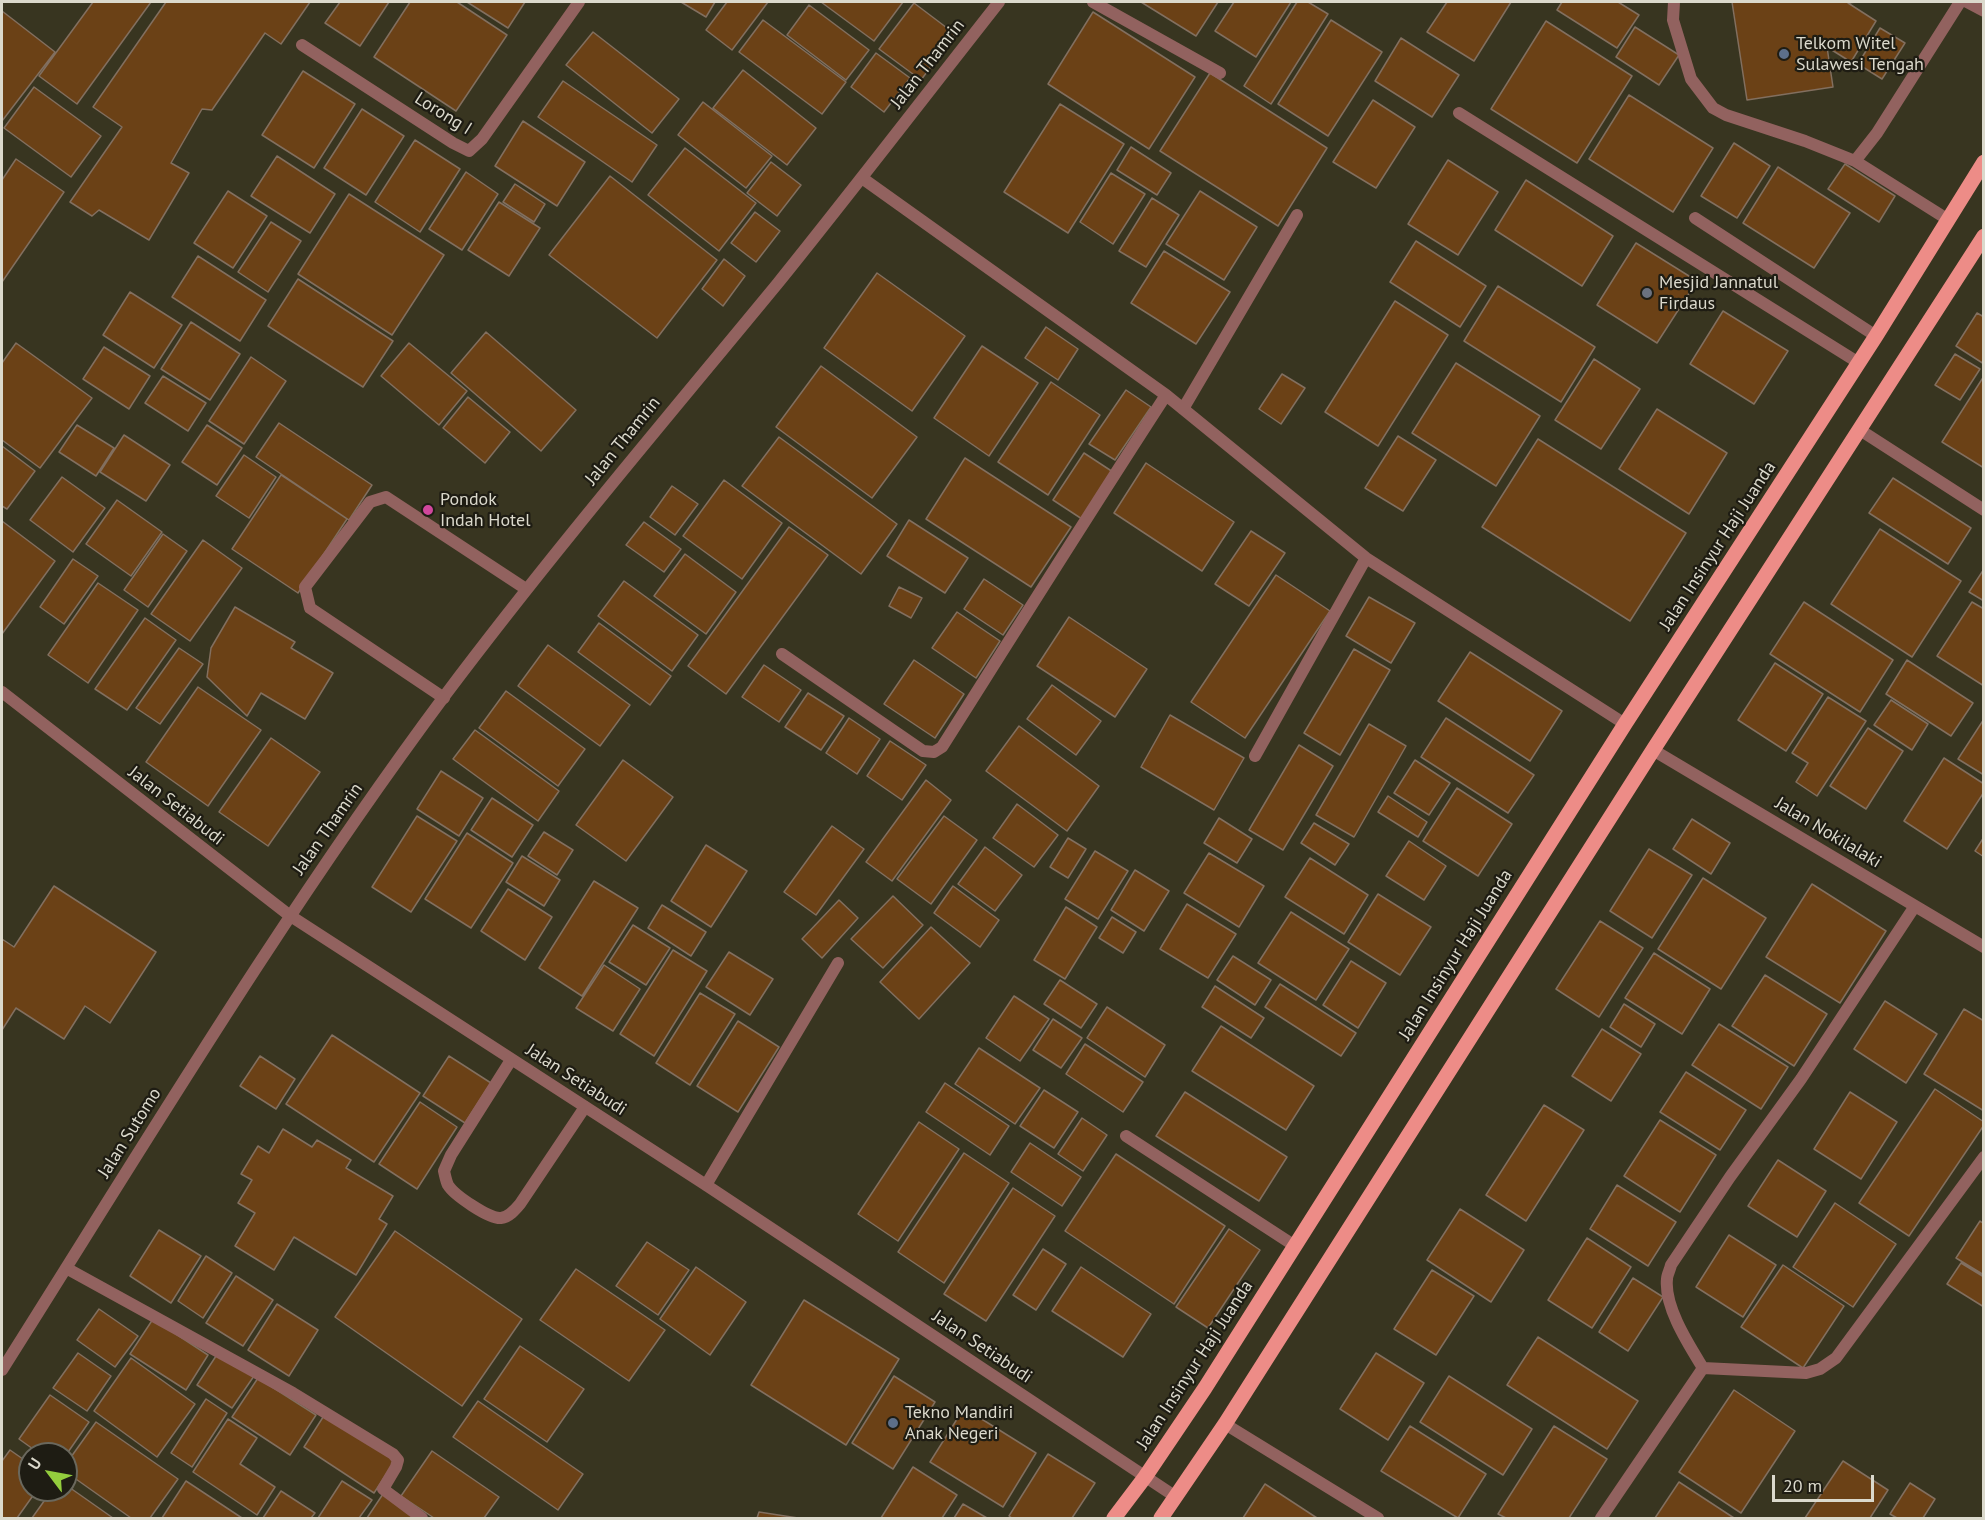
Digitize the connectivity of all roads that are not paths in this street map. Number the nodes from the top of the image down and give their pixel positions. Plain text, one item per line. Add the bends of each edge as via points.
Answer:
1 (579, 2) edge
2 (999, 2) edge
3 (1094, 2) edge
4 (1674, 2) edge
5 (1960, 2) edge
6 (1967, 2) edge
7 (1983, 11) edge
8 (302, 45) dead end
9 (1220, 73) dead end
10 (1459, 112) dead end
11 (1856, 161) junction
12 (1983, 162) edge
13 (862, 178) junction
14 (1297, 216) dead end
15 (1695, 218) dead end
16 (1947, 219) junction
17 (1983, 236) edge
18 (1876, 336) junction
19 (1859, 363) junction
20 (1166, 395) junction
21 (1183, 410) junction
22 (1860, 430) junction
23 (1983, 510) edge
24 (1366, 558) junction
25 (526, 589) junction
26 (782, 654) dead end
27 (2, 692) edge
28 (444, 698) junction
29 (1625, 724) junction
30 (1653, 750) junction
31 (1255, 756) dead end
32 (1915, 906) junction
33 (289, 915) junction
34 (1983, 946) edge
35 (838, 963) dead end
36 (512, 1060) junction
37 (585, 1107) junction
38 (1126, 1136) dead end
39 (1983, 1157) edge
40 (706, 1185) junction
41 (1295, 1246) junction
42 (66, 1268) junction
43 (1703, 1368) junction
44 (2, 1370) edge
45 (1225, 1424) junction
46 (1145, 1477) junction
47 (1176, 1497) junction
48 (422, 1518) edge
49 (1114, 1518) edge
50 (1161, 1518) edge
51 (1378, 1518) edge
52 (1601, 1518) edge

1 - 8 street, Lorong I via 482,139 469,151
2 - 13 street, Jalan Thamrin
3 - 9 street
4 - 11 street via 1673,20 1691,79 1713,108
5 - 11 street
6 - 7 street
10 - 19 street
11 - 16 street
12 - 16 main road, Jalan Insinyur Haji Juanda
13 - 20 street
13 - 25 street, Jalan Thamrin
14 - 21 street
15 - 18 street
16 - 18 main road, Jalan Insinyur Haji Juanda
17 - 22 main road
18 - 19 main road, Jalan Insinyur Haji Juanda
19 - 29 main road, Jalan Insinyur Haji Juanda
20 - 21 street
20 - 26 street via 942,747 934,752 923,751
21 - 24 street
22 - 23 street
22 - 30 main road
24 - 29 street
24 - 31 street
25 - 28 street, Jalan Thamrin
25 - 28 street via 386,497 370,502 305,586 310,608
27 - 33 street, Jalan Setiabudi
28 - 33 street, Jalan Thamrin
29 - 41 main road, Jalan Insinyur Haji Juanda
30 - 32 street, Jalan Nokilalaki
30 - 45 main road
32 - 34 street, Jalan Nokilalaki
32 - 43 street via 1801,1080 1671,1265 1666,1280 1673,1312
33 - 36 street, Jalan Setiabudi
33 - 42 street, Jalan Sutomo
35 - 40 street
36 - 37 street, Jalan Setiabudi
36 - 37 street via 444,1171 455,1194 489,1215 500,1218 511,1214
37 - 40 street, Jalan Setiabudi
38 - 41 street
39 - 43 street via 1836,1358 1806,1373
40 - 46 street, Jalan Setiabudi
41 - 46 main road, Jalan Insinyur Haji Juanda
42 - 44 street, Jalan Sutomo
42 - 48 street via 293,1393 393,1454 398,1460 383,1489
43 - 52 street
45 - 47 main road
45 - 51 street
46 - 47 street, Jalan Insinyur Haji Juanda
46 - 49 main road
47 - 50 main road

